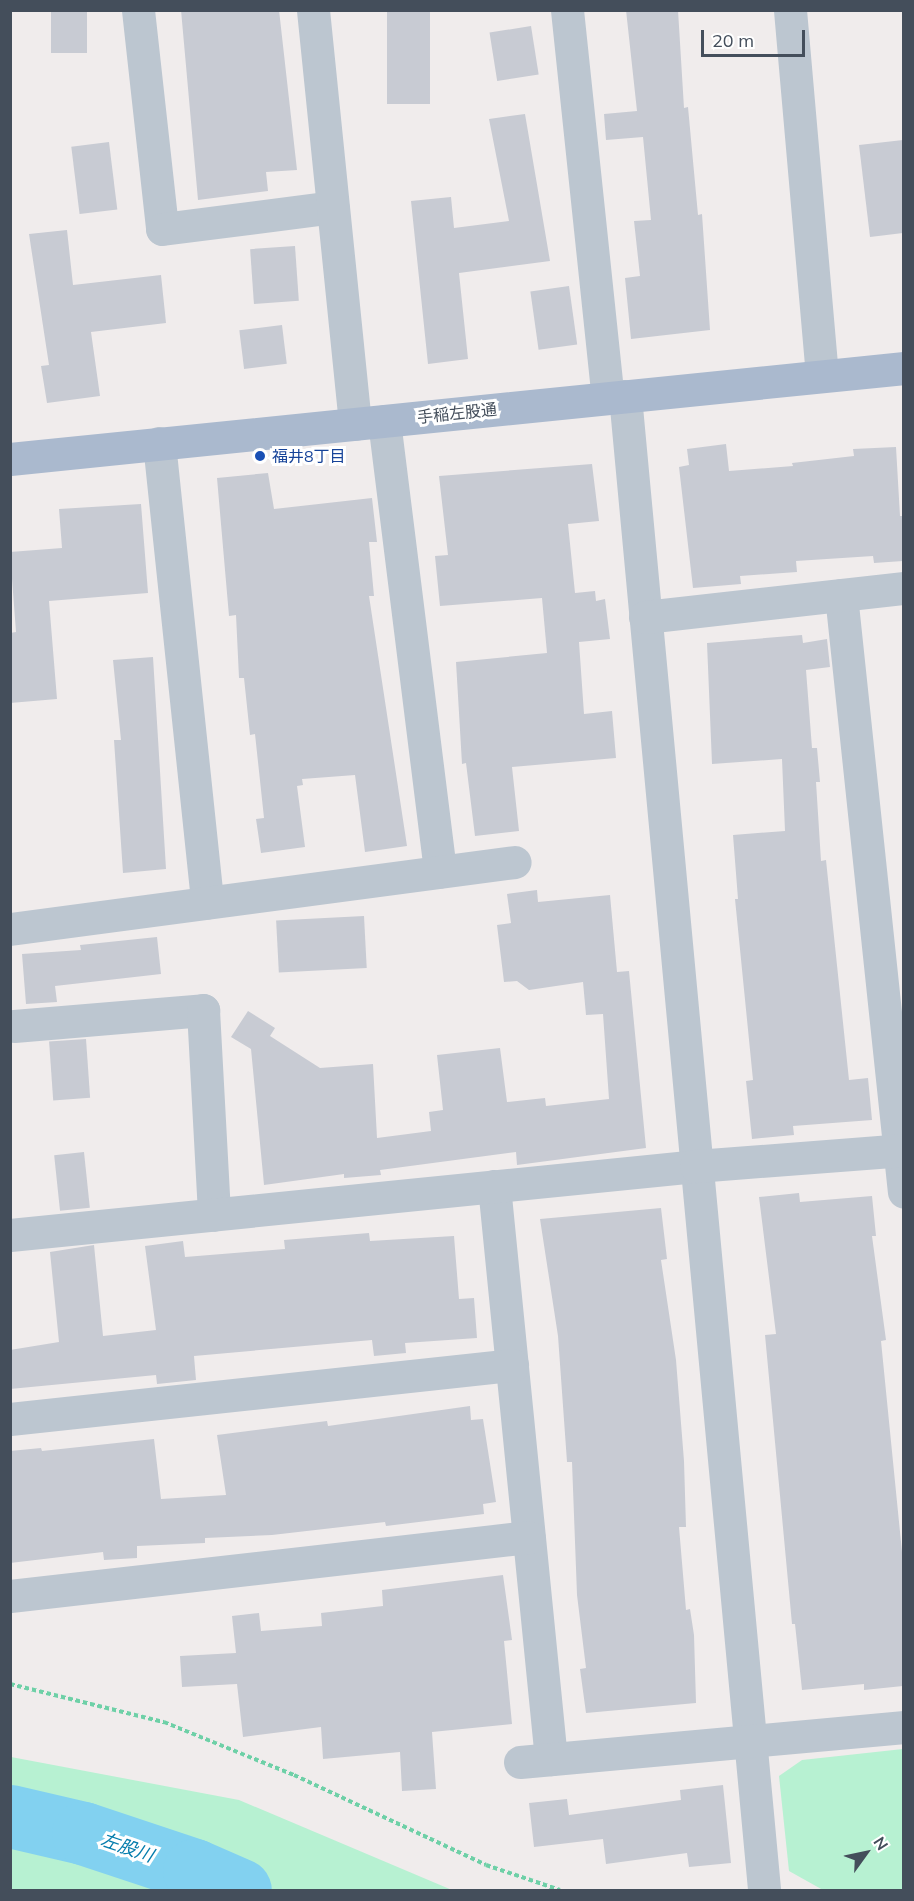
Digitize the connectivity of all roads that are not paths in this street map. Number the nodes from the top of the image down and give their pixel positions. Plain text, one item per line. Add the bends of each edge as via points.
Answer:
1 (138, 10) edge
2 (313, 10) edge
3 (567, 10) edge
4 (790, 10) edge
5 (333, 207) junction
6 (903, 368) edge
7 (822, 376) junction
8 (617, 397) junction
9 (369, 422) junction
10 (159, 443) junction
11 (10, 459) edge
12 (903, 588) edge
13 (841, 595) junction
14 (645, 617) junction
15 (515, 862) dead end
16 (440, 872) junction
17 (207, 903) junction
18 (10, 929) edge
19 (14, 1026) dead end
20 (902, 1151) edge
21 (696, 1166) junction
22 (494, 1186) junction
23 (903, 1192) edge
24 (214, 1215) junction
25 (10, 1235) edge
26 (512, 1365) junction
27 (10, 1419) edge
28 (529, 1537) junction
29 (10, 1596) edge
30 (903, 1727) edge
31 (748, 1741) junction
32 (764, 1890) edge

1 - 5 street via 162,229
2 - 5 street
3 - 8 street
4 - 7 street
5 - 9 street
6 - 7 main road, 手稲左股通
7 - 8 main road, 手稲左股通
8 - 9 main road, 手稲左股通
8 - 14 street
9 - 10 main road, 手稲左股通
9 - 16 street
10 - 11 main road, 手稲左股通
10 - 17 street
12 - 13 street
13 - 14 street
13 - 20 street
14 - 21 street
15 - 16 street
16 - 17 street
17 - 18 street
19 - 24 street via 203,1010
20 - 21 street
20 - 23 street
21 - 22 street
21 - 31 street
22 - 24 street
22 - 26 street
24 - 25 street
26 - 27 street
26 - 28 street
28 - 29 street
28 - 31 street via 536,1761
30 - 31 street
31 - 32 street

